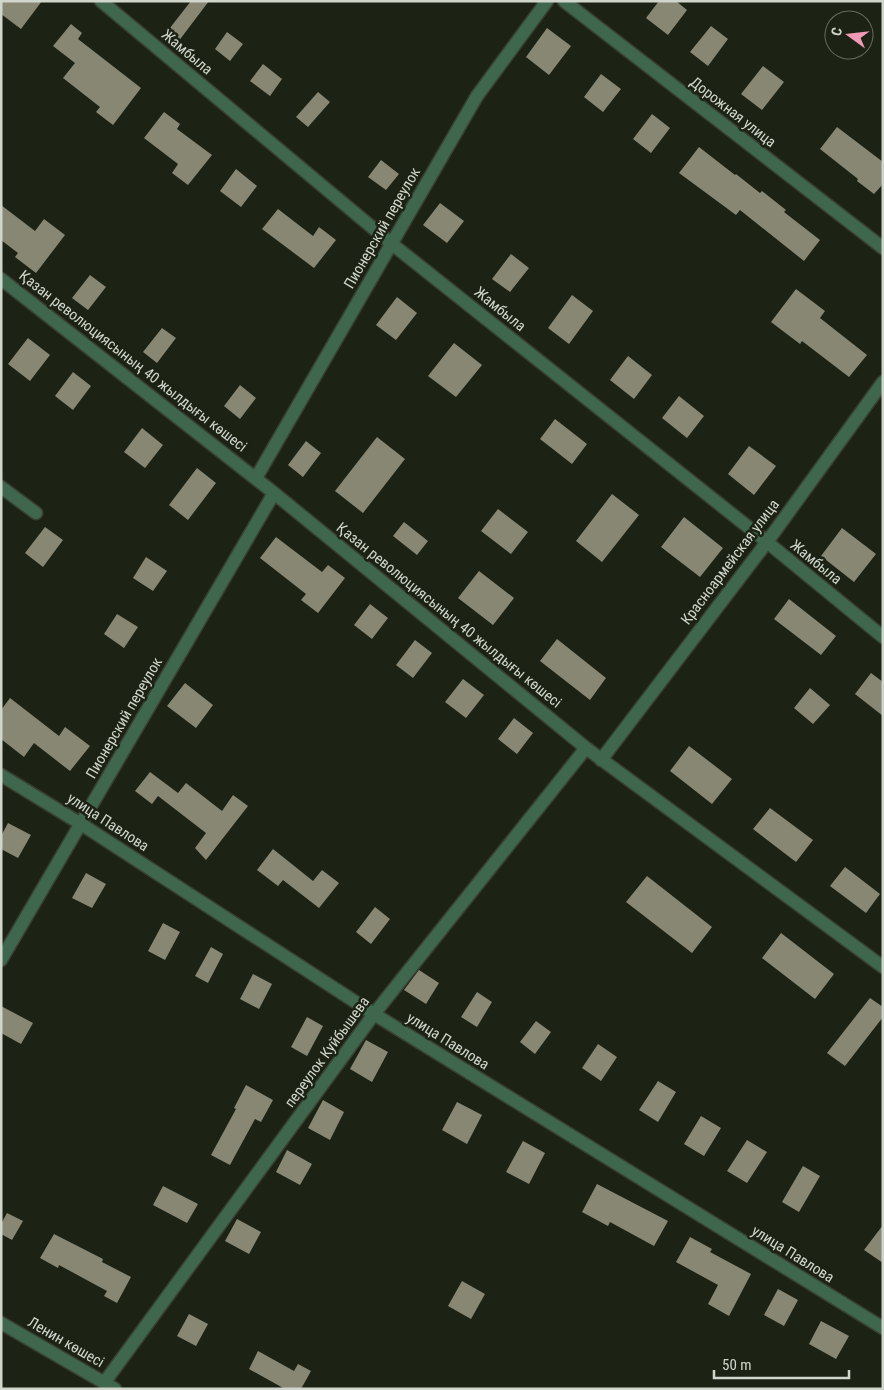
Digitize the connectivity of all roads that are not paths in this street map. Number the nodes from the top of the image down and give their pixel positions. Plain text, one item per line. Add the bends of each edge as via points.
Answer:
1 (101, 1) edge
2 (547, 1) edge
3 (564, 1) edge
4 (392, 244) junction
5 (883, 248) edge
6 (1, 279) edge
7 (883, 382) edge
8 (256, 478) junction
9 (1, 487) edge
10 (274, 492) junction
11 (36, 512) dead end
12 (767, 542) junction
13 (883, 637) edge
14 (586, 748) junction
15 (601, 760) junction
16 (1, 775) edge
17 (81, 824) junction
18 (1, 960) edge
19 (883, 967) edge
20 (374, 1014) junction
21 (1, 1323) edge
22 (883, 1328) edge
23 (110, 1386) edge

1 - 4 street, Жамбыла
2 - 4 street, Пионерский переулок via 477,96
3 - 5 street, Дорожная улица
4 - 8 street, Пионерский переулок
4 - 12 street, Жамбыла
6 - 8 street, Қазан революциясының 40 жылдығы көшесі
7 - 12 street, Красноармейская улица
8 - 10 street, Қазан революциясының 40 жылдығы көшесі
9 - 11 street
10 - 14 street, Қазан революциясының 40 жылдығы көшесі
10 - 17 street, Пионерский переулок
12 - 13 street, Жамбыла
12 - 15 street, Красноармейская улица
14 - 15 street, Қазан революциясының 40 жылдығы көшесі
14 - 20 street, переулок Куйбышева
15 - 19 street, Қазан революциясының 40 жылдығы көшесі
16 - 17 street, улица Павлова
17 - 18 street, Пионерский переулок
17 - 20 street, улица Павлова
20 - 22 street, улица Павлова
20 - 23 street, переулок Куйбышева
21 - 23 street, Ленин көшесі

